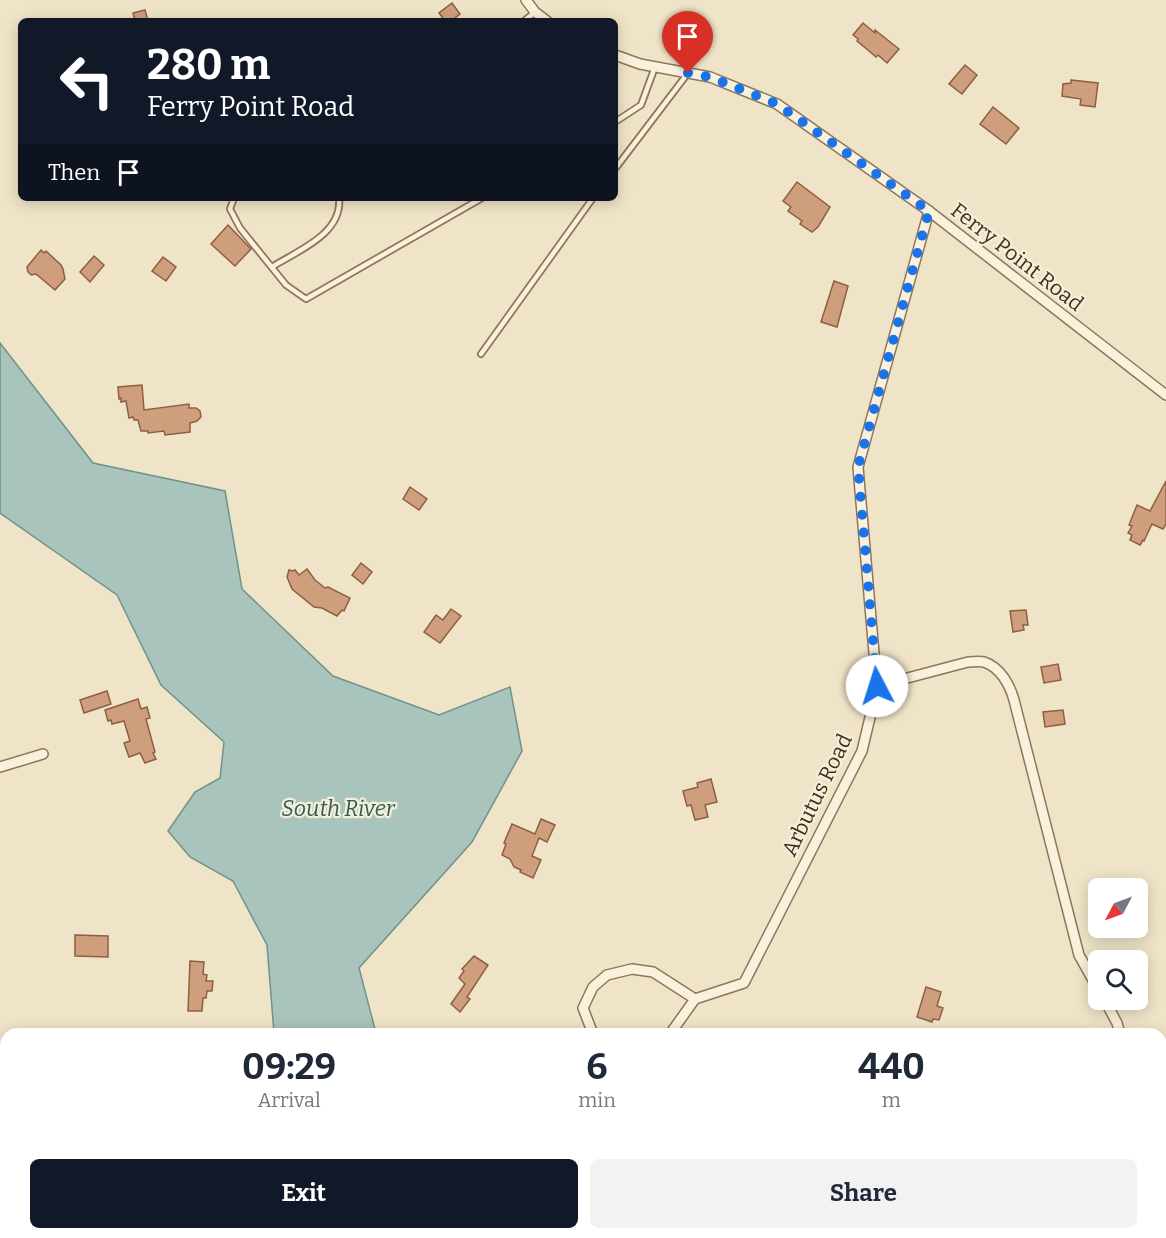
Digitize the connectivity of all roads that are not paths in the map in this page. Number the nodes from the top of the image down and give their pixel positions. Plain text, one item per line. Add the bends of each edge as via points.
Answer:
1 (526, 0) edge
2 (535, 12) junction
3 (528, 18) edge
4 (543, 18) edge
5 (618, 55) edge
6 (655, 67) junction
7 (688, 73) junction
8 (618, 120) edge
9 (618, 165) edge
10 (233, 201) edge
11 (339, 201) edge
12 (477, 201) edge
13 (591, 201) edge
14 (929, 211) junction
15 (272, 267) junction
16 (481, 354) dead end
17 (1166, 395) edge
18 (877, 686) junction
19 (43, 754) dead end
20 (0, 767) edge
21 (1088, 971) edge
22 (695, 999) junction
23 (1110, 1010) edge
24 (591, 1028) edge
25 (674, 1028) edge
26 (1118, 1028) edge

1 - 2 street
2 - 3 lane
2 - 4 street
5 - 6 street, Ferry Point Road
6 - 7 street, Ferry Point Road
6 - 8 lane via 641,105
7 - 9 lane
7 - 14 street, Ferry Point Road via 710,77 777,104
10 - 15 lane via 230,209 240,228
11 - 15 lane via 337,219 327,231
12 - 15 lane via 306,299 286,285
13 - 16 lane
14 - 17 street, Ferry Point Road
14 - 18 street, Arbutus Road via 858,467
18 - 21 street via 968,662 984,662 1006,681 1079,955
18 - 22 street, Arbutus Road via 862,751 744,983
19 - 20 street
22 - 24 street via 653,972 632,969 607,975 593,987 584,1008
22 - 25 street
23 - 26 street

